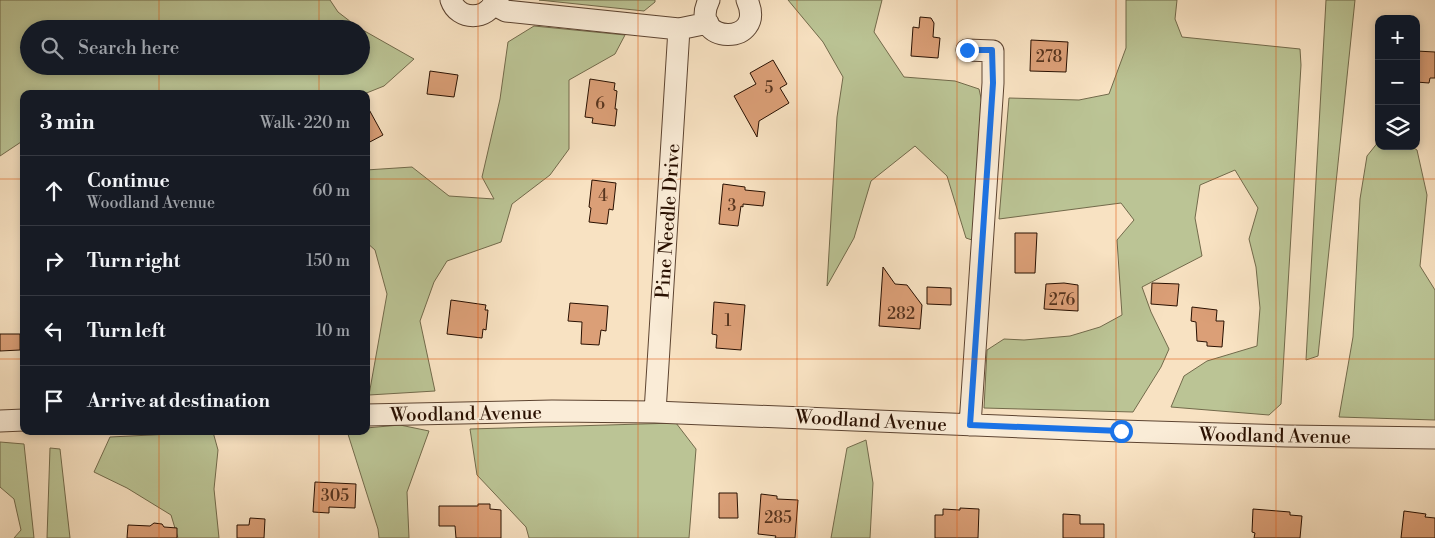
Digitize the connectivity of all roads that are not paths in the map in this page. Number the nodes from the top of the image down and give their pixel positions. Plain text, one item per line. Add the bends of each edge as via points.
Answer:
1 (451, 0) edge
2 (709, 0) edge
3 (747, 0) edge
4 (494, 2) edge
5 (708, 23) junction
6 (679, 29) junction
7 (967, 50) dead end
8 (655, 412) junction
9 (370, 415) edge
10 (0, 420) edge
11 (20, 420) edge
12 (970, 425) junction
13 (1435, 438) edge

1 - 4 street via 457,10 469,16 483,14
2 - 5 street via 705,16
3 - 5 street via 749,22 740,33 718,33
4 - 6 street via 506,11
5 - 6 street
6 - 8 street, Pine Needle Drive
7 - 12 street via 992,50 993,59
8 - 9 street, Woodland Avenue
8 - 12 street, Woodland Avenue
10 - 11 street
12 - 13 street, Woodland Avenue

